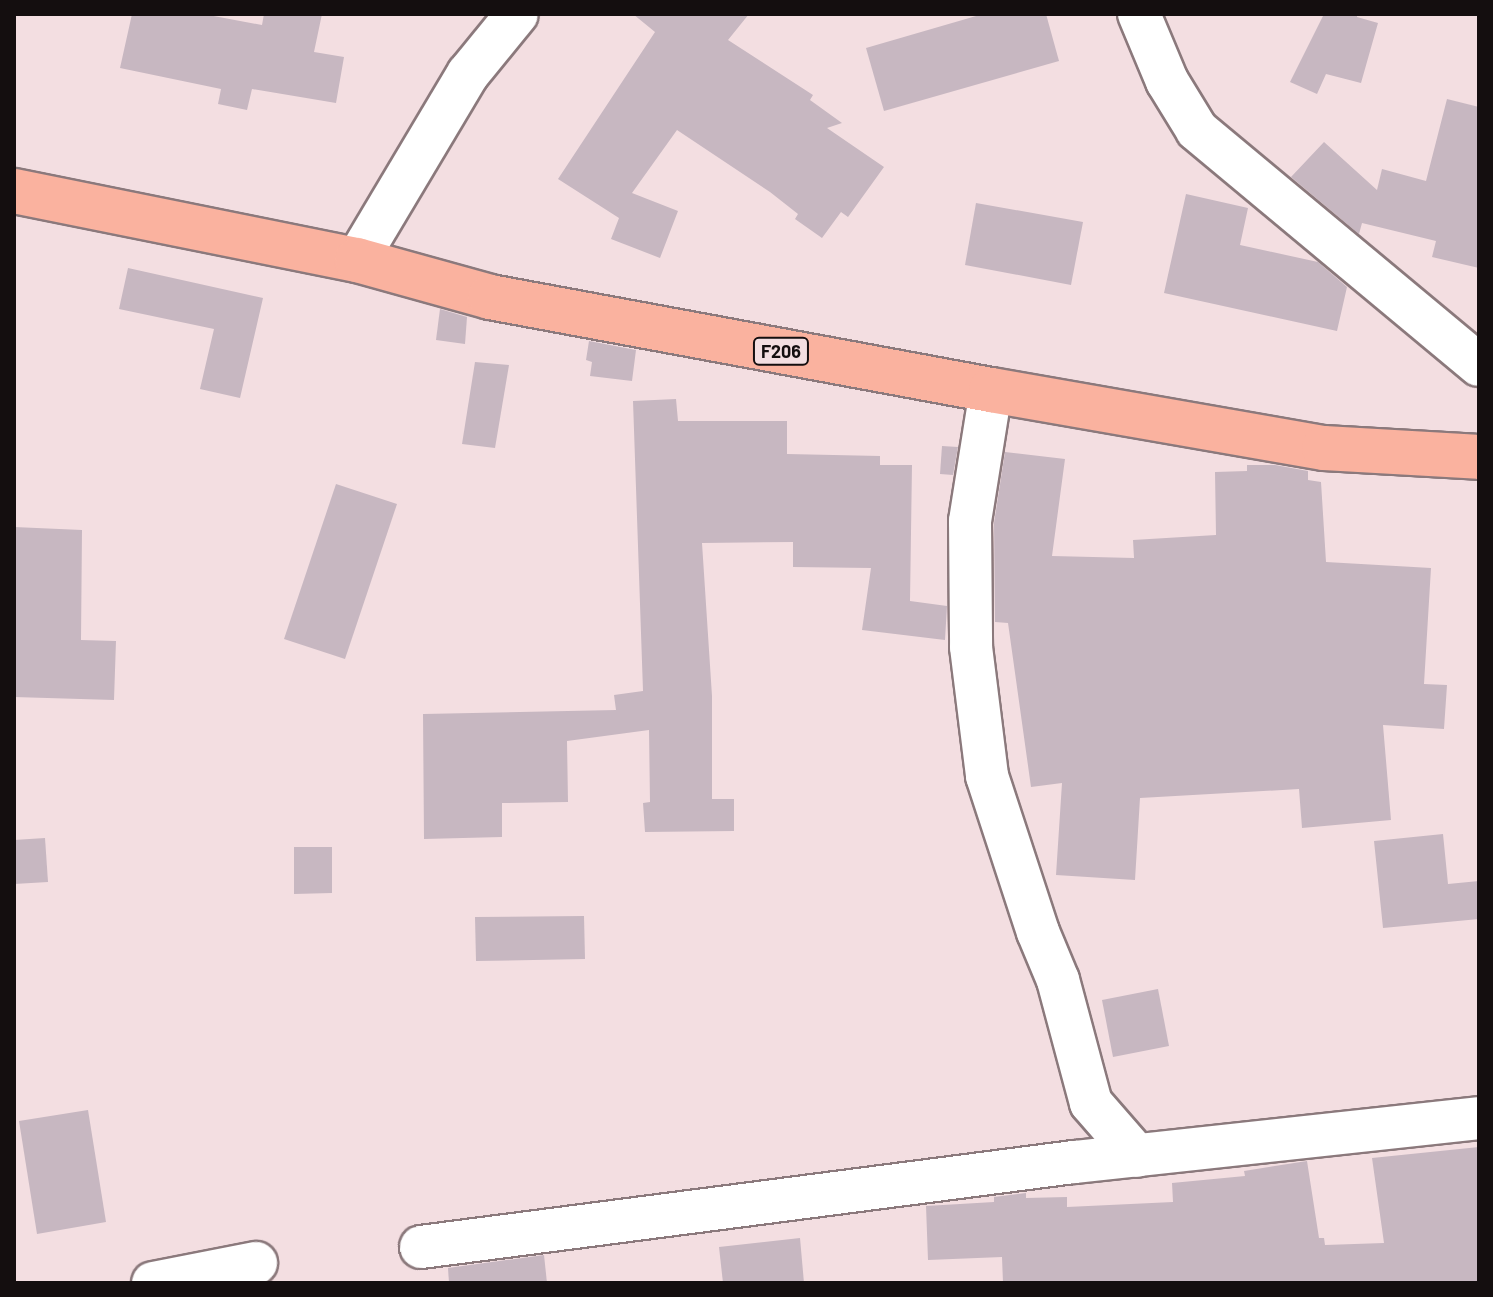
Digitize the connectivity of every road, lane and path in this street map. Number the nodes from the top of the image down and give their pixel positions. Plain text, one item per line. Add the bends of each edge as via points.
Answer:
1 (517, 14) edge
2 (1142, 16) edge
3 (26, 194) edge
4 (357, 260) junction
5 (1479, 365) edge
6 (991, 390) junction
7 (1479, 457) edge
8 (1091, 1103) junction
9 (1479, 1118) edge
10 (1137, 1156) junction
11 (1074, 1162) junction
12 (421, 1247) dead end
13 (256, 1263) dead end
14 (153, 1283) edge

1 - 4 street via 468,74
2 - 5 street via 1167,81 1197,130
3 - 4 main road, F206
4 - 6 main road, F206 via 490,297
6 - 7 main road, F206 via 1324,448
6 - 8 street via 970,521 971,647 987,776 1058,980
8 - 10 street
8 - 11 street
9 - 10 street
10 - 11 street
11 - 12 street
13 - 14 street

